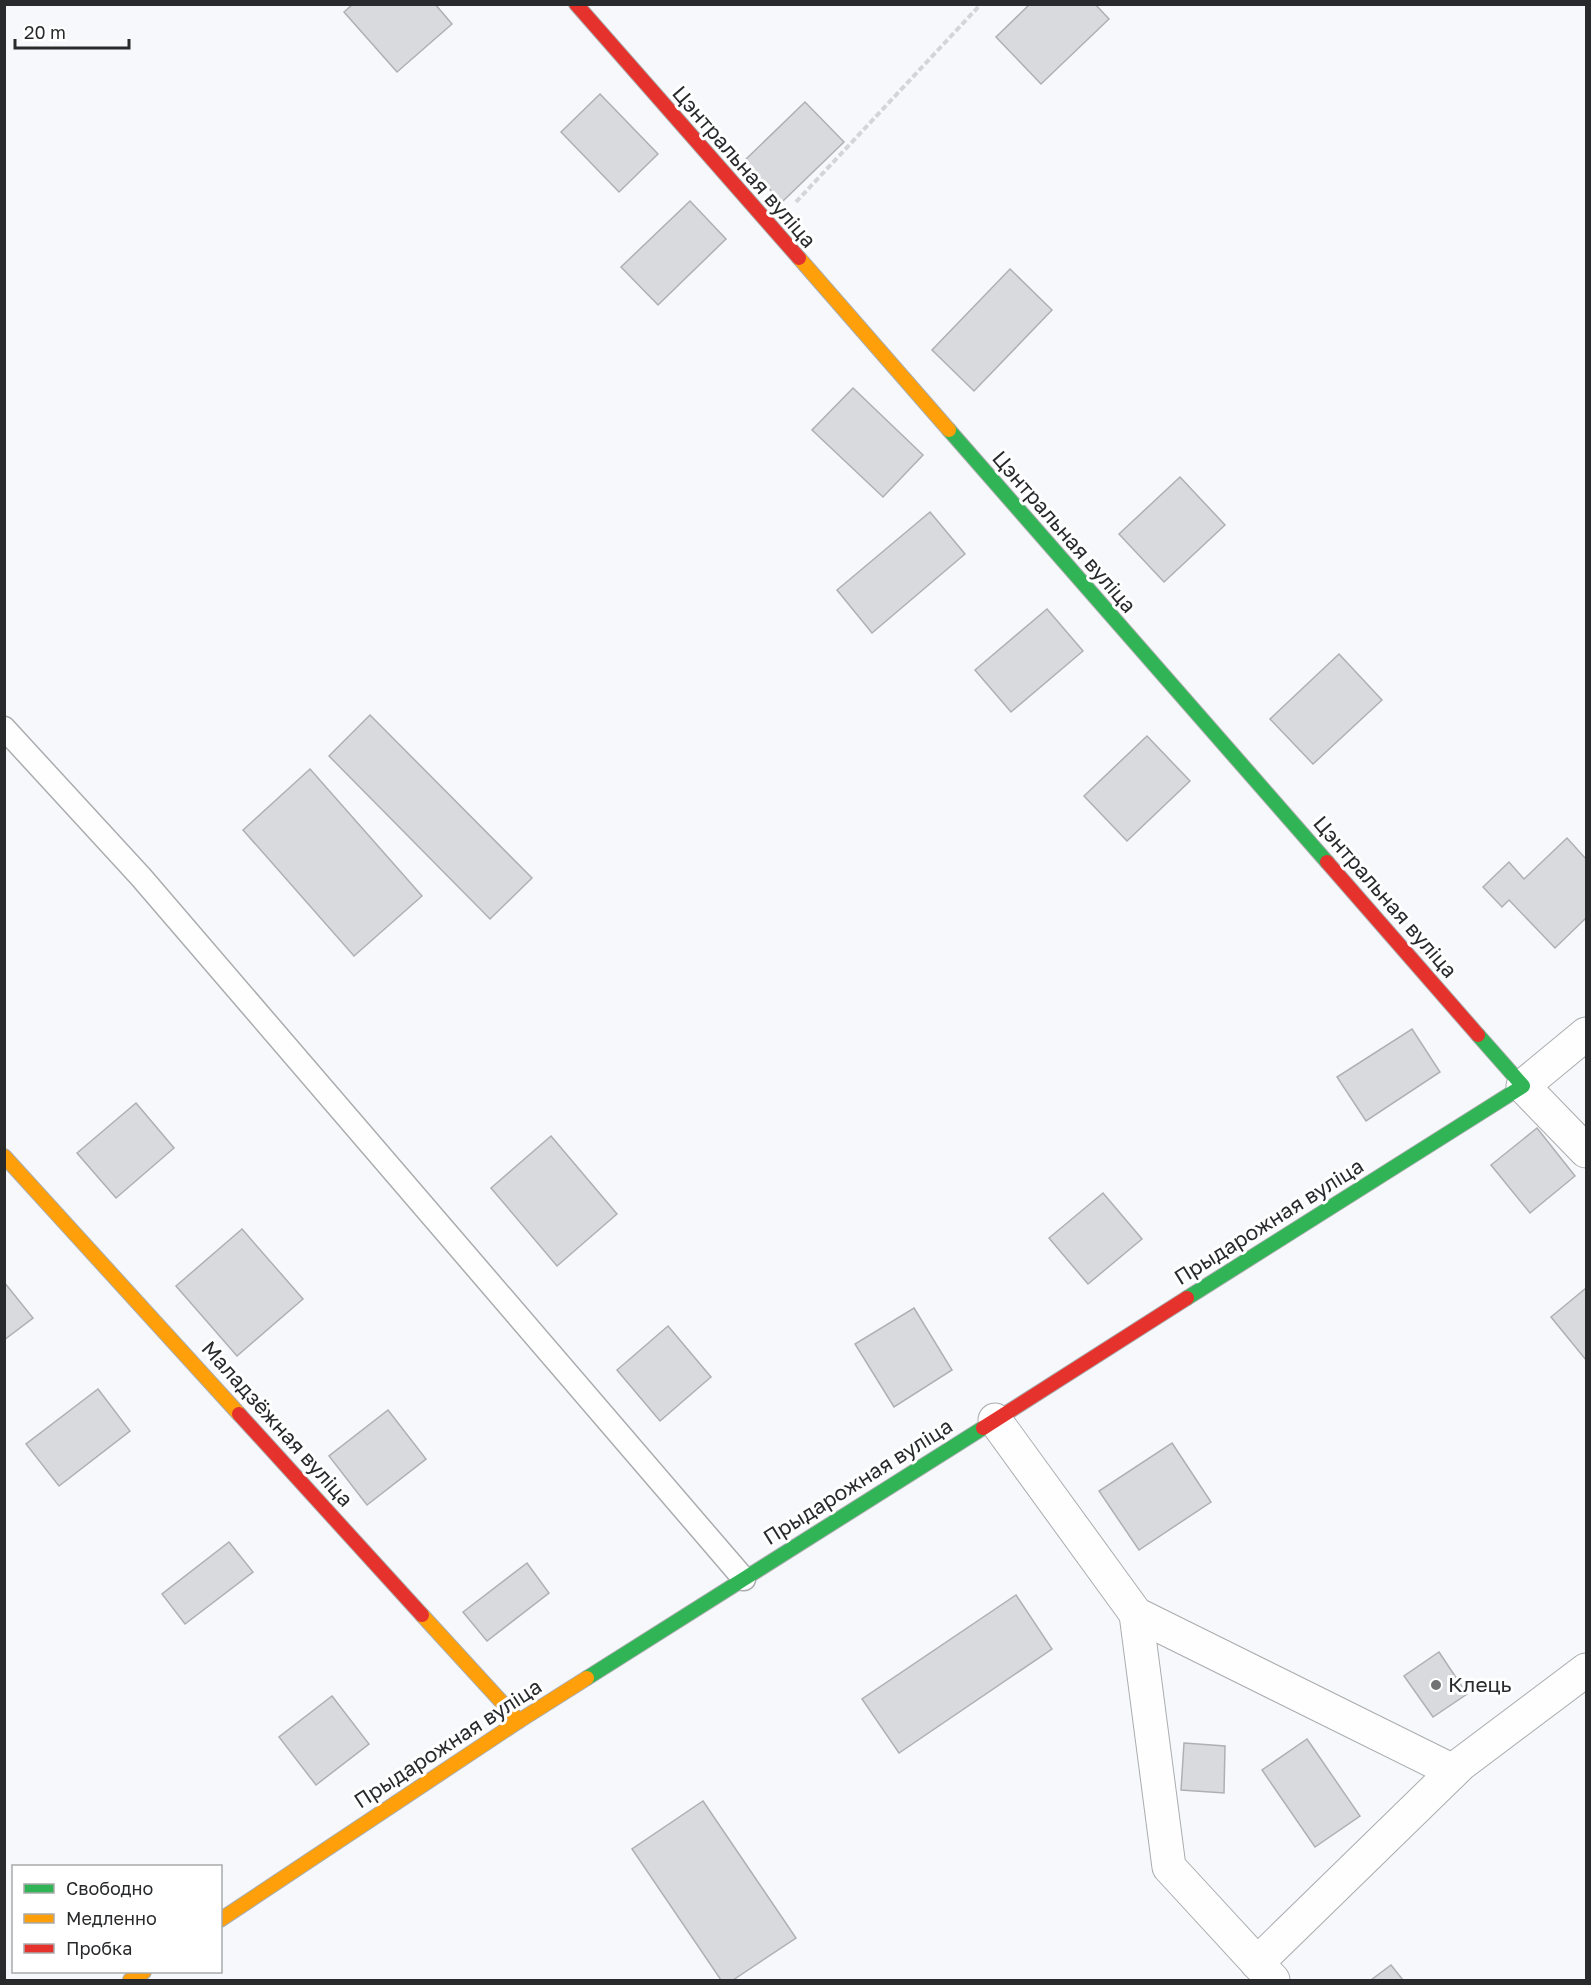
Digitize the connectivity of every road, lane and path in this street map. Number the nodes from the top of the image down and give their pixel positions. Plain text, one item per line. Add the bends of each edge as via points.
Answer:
1 (576, 4) edge
2 (981, 4) edge
3 (771, 229) junction
4 (4, 728) edge
5 (1587, 1034) edge
6 (1523, 1086) junction
7 (1587, 1151) edge
8 (4, 1156) edge
9 (995, 1420) junction
10 (744, 1579) junction
11 (1136, 1614) junction
12 (1587, 1670) edge
13 (519, 1721) junction
14 (1454, 1771) junction
15 (222, 1919) edge
16 (1265, 1972) edge

1 - 3 street, Цэнтральная вуліца
2 - 3 path
3 - 6 street, Цэнтральная вуліца
4 - 10 lane via 141,877
5 - 6 street
6 - 7 street
6 - 9 street, Прыдарожная вуліца
8 - 13 street, Маладзёжная вуліца
9 - 10 street, Прыдарожная вуліца
9 - 11 street
10 - 13 street, Прыдарожная вуліца
11 - 14 street
11 - 16 street via 1169,1867
12 - 14 street
13 - 15 street, Прыдарожная вуліца
14 - 16 street

